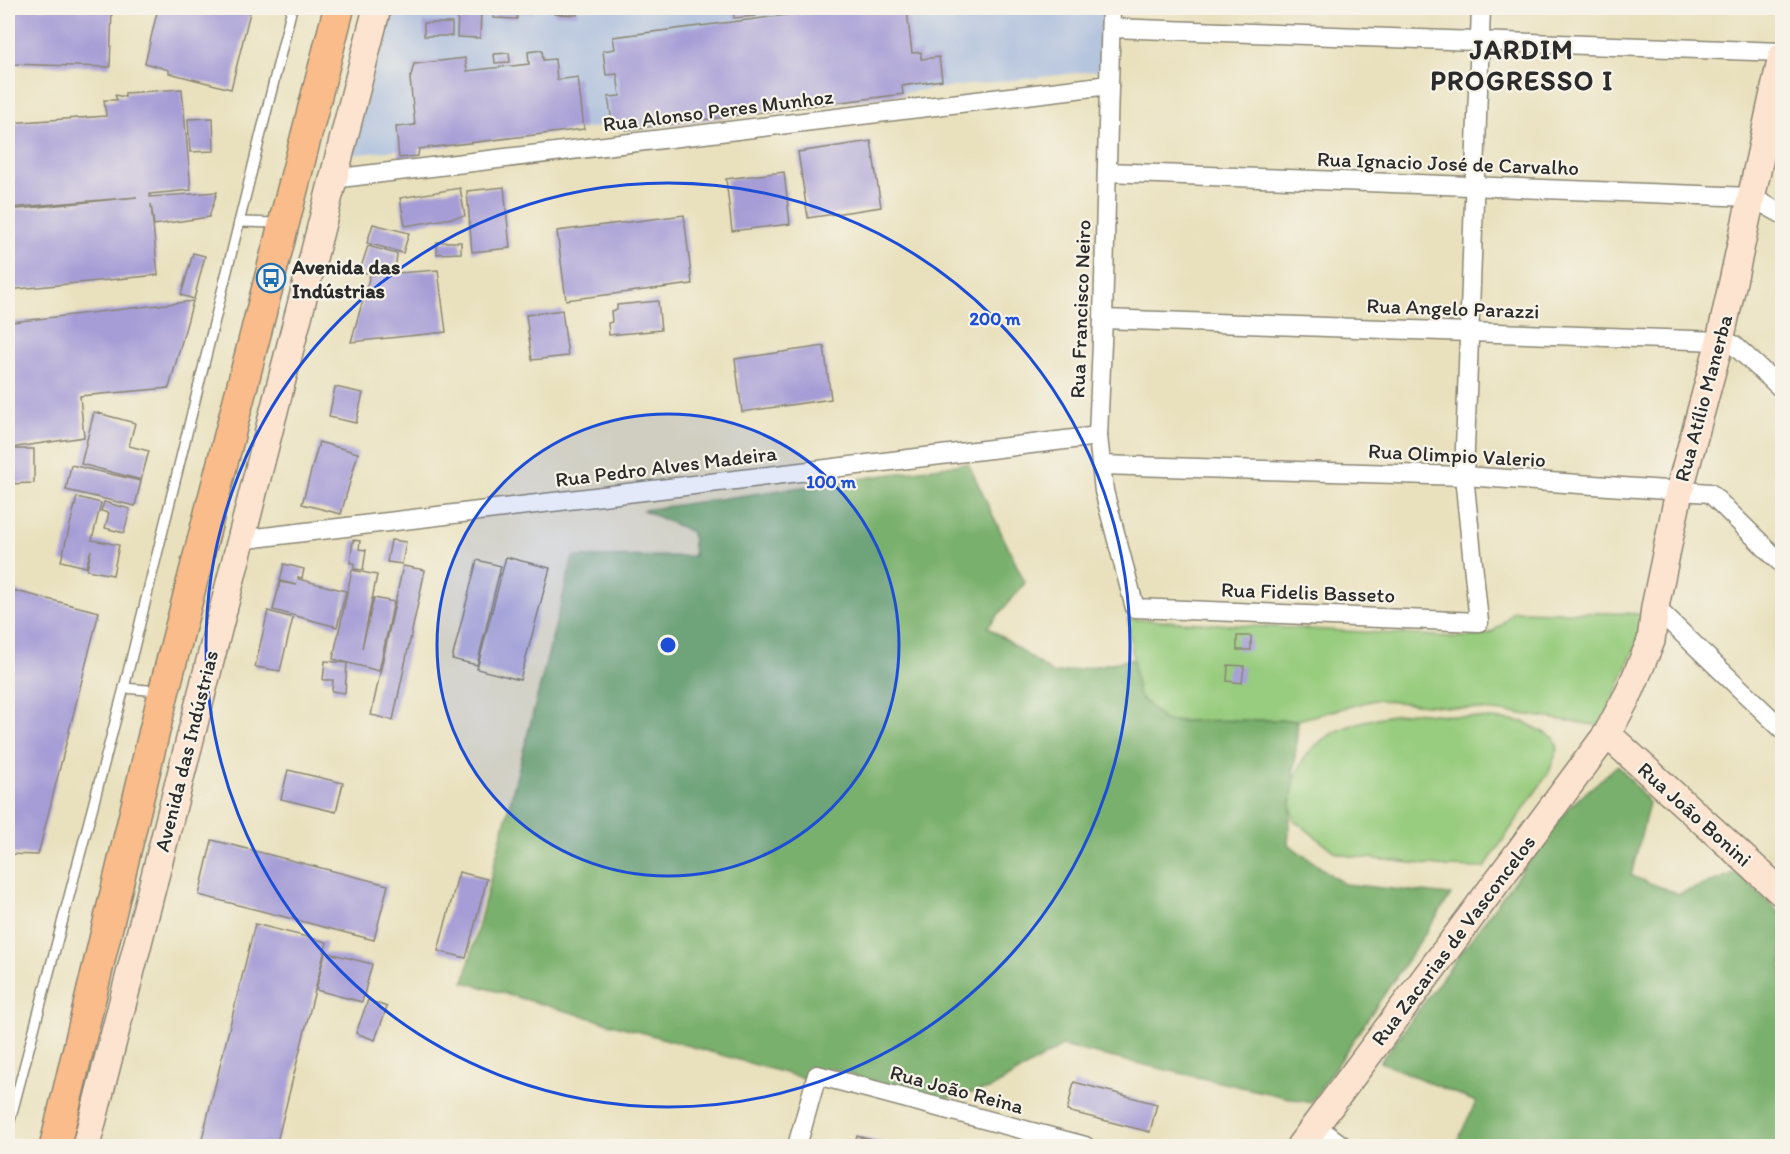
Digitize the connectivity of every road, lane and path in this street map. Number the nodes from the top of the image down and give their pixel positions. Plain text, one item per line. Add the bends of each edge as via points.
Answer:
1 (292, 8) edge
2 (339, 8) edge
3 (376, 8) edge
4 (1111, 8) edge
5 (1481, 8) edge
6 (1111, 28) junction
7 (1480, 42) junction
8 (1782, 54) edge
9 (1109, 84) junction
10 (1107, 172) junction
11 (332, 179) junction
12 (1475, 187) junction
13 (1751, 197) junction
14 (1782, 214) edge
15 (238, 222) junction
16 (285, 223) junction
17 (1103, 320) junction
18 (1469, 331) junction
19 (1720, 341) junction
20 (1782, 389) edge
21 (1098, 436) junction
22 (1101, 465) junction
23 (1464, 476) junction
24 (1679, 492) junction
25 (239, 540) junction
26 (1782, 564) edge
27 (1655, 607) junction
28 (1135, 608) joint
29 (124, 688) junction
30 (164, 691) junction
31 (1782, 729) edge
32 (1607, 734) junction
33 (1782, 893) edge
34 (8, 1128) edge
35 (1308, 1136) edge
36 (55, 1146) edge
37 (86, 1146) edge
38 (797, 1146) edge
39 (1085, 1146) edge
40 (1343, 1146) edge

1 - 15 lane
2 - 16 main road, Avenida das Indústrias
3 - 11 street, Avenida das Indústrias
4 - 6 street, Rua Francisco Neiro
5 - 7 street
6 - 7 street
6 - 9 street, Rua Francisco Neiro
7 - 8 street
7 - 12 street
8 - 13 street, Rua Atílio Manerba
9 - 10 street, Rua Francisco Neiro
9 - 11 street, Rua Alonso Peres Munhoz
10 - 12 street, Rua Ignacio José de Carvalho
10 - 17 street, Rua Francisco Neiro
11 - 25 street, Avenida das Indústrias
12 - 13 street, Rua Ignacio José de Carvalho
12 - 18 street
13 - 14 street, Rua Ignacio José de Carvalho
13 - 19 street, Rua Atílio Manerba
15 - 16 lane
15 - 29 lane
16 - 30 main road, Avenida das Indústrias
17 - 18 street, Rua Angelo Parazzi
17 - 21 street, Rua Francisco Neiro
18 - 19 street, Rua Angelo Parazzi
18 - 23 street
19 - 20 street, Rua Angelo Parazzi via 1734,345
19 - 24 street, Rua Atílio Manerba
21 - 22 street, Rua Francisco Neiro
21 - 25 street, Rua Pedro Alves Madeira
22 - 23 street, Rua Olimpio Valerio
22 - 28 street, Rua Francisco Neiro via 1104,491
23 - 24 street, Rua Olimpio Valerio
23 - 28 street, Rua Fidelis Basseto via 1479,622
24 - 26 street, Rua Olimpio Valerio via 1710,493
24 - 27 street, Rua Atílio Manerba
25 - 37 street, Avenida das Indústrias
27 - 31 street
27 - 32 street, Rua Atílio Manerba via 1651,641
29 - 30 lane
29 - 34 lane
30 - 36 main road, Avenida das Indústrias
32 - 33 street, Rua João Bonini
32 - 35 street, Rua Zacarias de Vasconcelos
35 - 40 street
38 - 39 street, Rua João Reina via 816,1075

